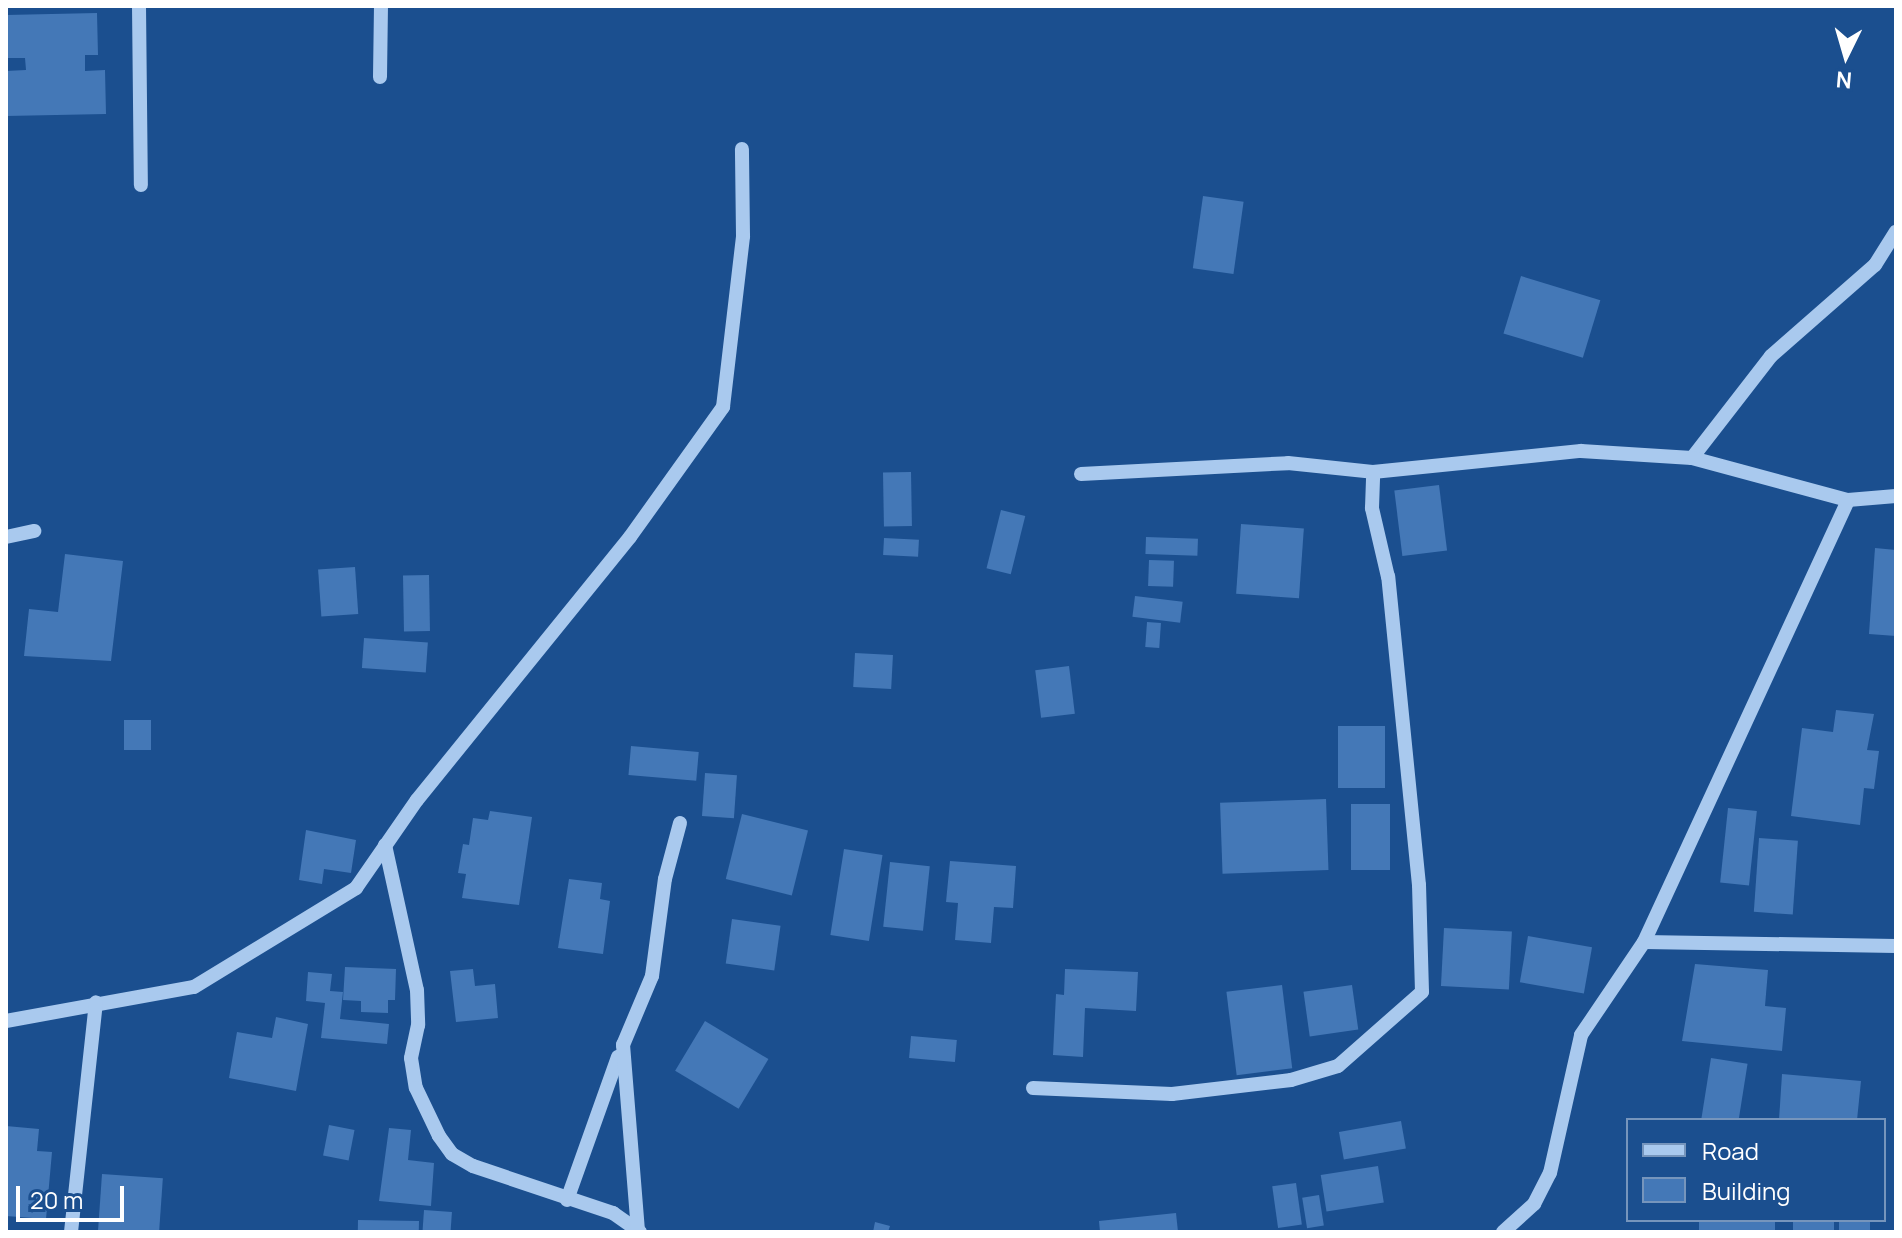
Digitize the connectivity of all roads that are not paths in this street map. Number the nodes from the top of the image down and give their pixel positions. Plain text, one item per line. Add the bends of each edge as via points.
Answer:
1 (139, 6) edge
2 (381, 6) edge
3 (380, 77) dead end
4 (742, 149) dead end
5 (141, 185) dead end
6 (1896, 232) edge
7 (1692, 458) junction
8 (1373, 472) junction
9 (1081, 474) dead end
10 (1896, 496) edge
11 (1848, 500) junction
12 (34, 531) dead end
13 (6, 537) edge
14 (680, 823) dead end
15 (385, 845) junction
16 (1644, 942) junction
17 (1896, 946) edge
18 (96, 1002) junction
19 (6, 1021) edge
20 (623, 1045) junction
21 (1033, 1088) dead end
22 (567, 1200) junction
23 (639, 1231) edge
24 (71, 1232) edge
25 (1503, 1232) edge

1 - 5 street
2 - 3 street
4 - 15 street via 743,236 723,407 630,537
6 - 7 street via 1875,265 1771,356
7 - 8 street via 1581,451
7 - 11 street
8 - 9 street via 1288,463
8 - 21 street via 1372,508 1388,577 1419,885 1422,992 1338,1066 1291,1080 1172,1094
10 - 11 street
11 - 16 street
12 - 13 street
14 - 20 street via 665,879 652,976
15 - 18 street via 356,888 194,987
15 - 22 street via 417,990 418,1025 411,1058 416,1088 439,1136 452,1154 473,1166
16 - 17 street
16 - 25 street via 1581,1035 1550,1173 1534,1204
18 - 19 street
18 - 24 street
20 - 22 street
20 - 23 street
22 - 23 street via 613,1213

